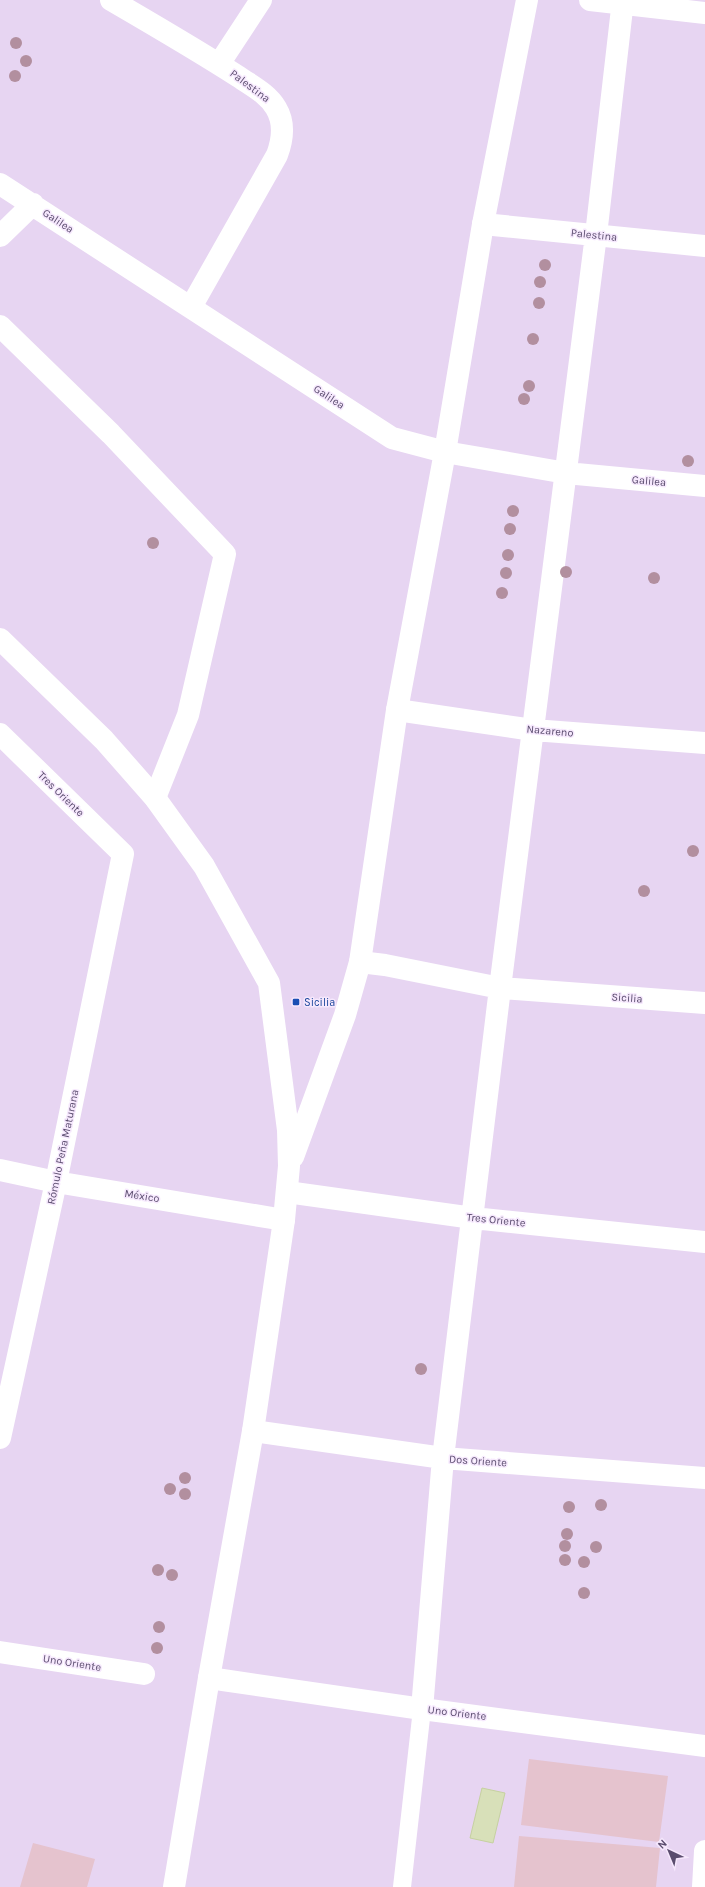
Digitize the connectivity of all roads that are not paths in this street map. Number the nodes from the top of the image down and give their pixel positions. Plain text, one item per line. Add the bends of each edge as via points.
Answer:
1 (111, 0) edge
2 (261, 0) edge
3 (527, 0) edge
4 (590, 0) edge
5 (623, 2) edge
6 (705, 13) edge
7 (219, 64) junction
8 (0, 184) edge
9 (33, 204) junction
10 (484, 224) junction
11 (596, 235) junction
12 (0, 236) edge
13 (705, 246) edge
14 (191, 307) junction
15 (0, 326) edge
16 (445, 452) junction
17 (566, 473) junction
18 (705, 486) edge
19 (0, 639) edge
20 (397, 710) junction
21 (533, 730) junction
22 (0, 734) edge
23 (705, 743) edge
24 (155, 798) junction
25 (123, 854) joint
26 (360, 962) junction
27 (500, 988) junction
28 (705, 1003) edge
29 (289, 1166) junction
30 (0, 1170) edge
31 (56, 1182) junction
32 (287, 1192) junction
33 (473, 1218) junction
34 (284, 1220) junction
35 (705, 1242) edge
36 (253, 1431) junction
37 (0, 1438) edge
38 (443, 1458) junction
39 (705, 1478) edge
40 (0, 1652) edge
41 (144, 1674) dead end
42 (208, 1678) junction
43 (422, 1709) junction
44 (705, 1746) edge
45 (705, 1851) edge
46 (174, 1887) edge
47 (402, 1887) edge
48 (703, 1887) edge

1 - 7 street, Palestina
2 - 7 street
3 - 10 street
4 - 5 street
5 - 6 street
5 - 11 street
7 - 14 street, Palestina via 259,90 276,108 281,119 282,143 278,155
8 - 9 street, Galilea
9 - 12 street
9 - 14 street, Galilea
10 - 11 street, Palestina
10 - 16 street
11 - 13 street, Palestina
11 - 17 street
14 - 16 street, Galilea via 392,438
15 - 24 street via 111,434 225,554 188,714
16 - 17 street, Galilea
16 - 20 street
17 - 18 street, Galilea
17 - 21 street
19 - 24 street via 104,740
20 - 21 street, Nazareno
20 - 26 street
21 - 23 street, Nazareno
21 - 27 street
22 - 25 street, Tres Oriente
24 - 29 street via 204,866 270,983 276,1047 284,1093
25 - 31 street, Rómulo Peña Maturana
26 - 27 street, Sicilia
26 - 29 street via 345,1015
27 - 28 street, Sicilia
27 - 33 street
29 - 32 street
30 - 31 street, México
31 - 34 street, México
31 - 37 street, Rómulo Peña Maturana
32 - 33 street, Tres Oriente
32 - 34 street
33 - 35 street, Tres Oriente
33 - 38 street
34 - 36 street
36 - 38 street, Dos Oriente
36 - 42 street
38 - 39 street, Dos Oriente
38 - 43 street
40 - 41 street, Uno Oriente
42 - 43 street, Uno Oriente
42 - 46 street
43 - 44 street, Uno Oriente
43 - 47 lane
45 - 48 street

